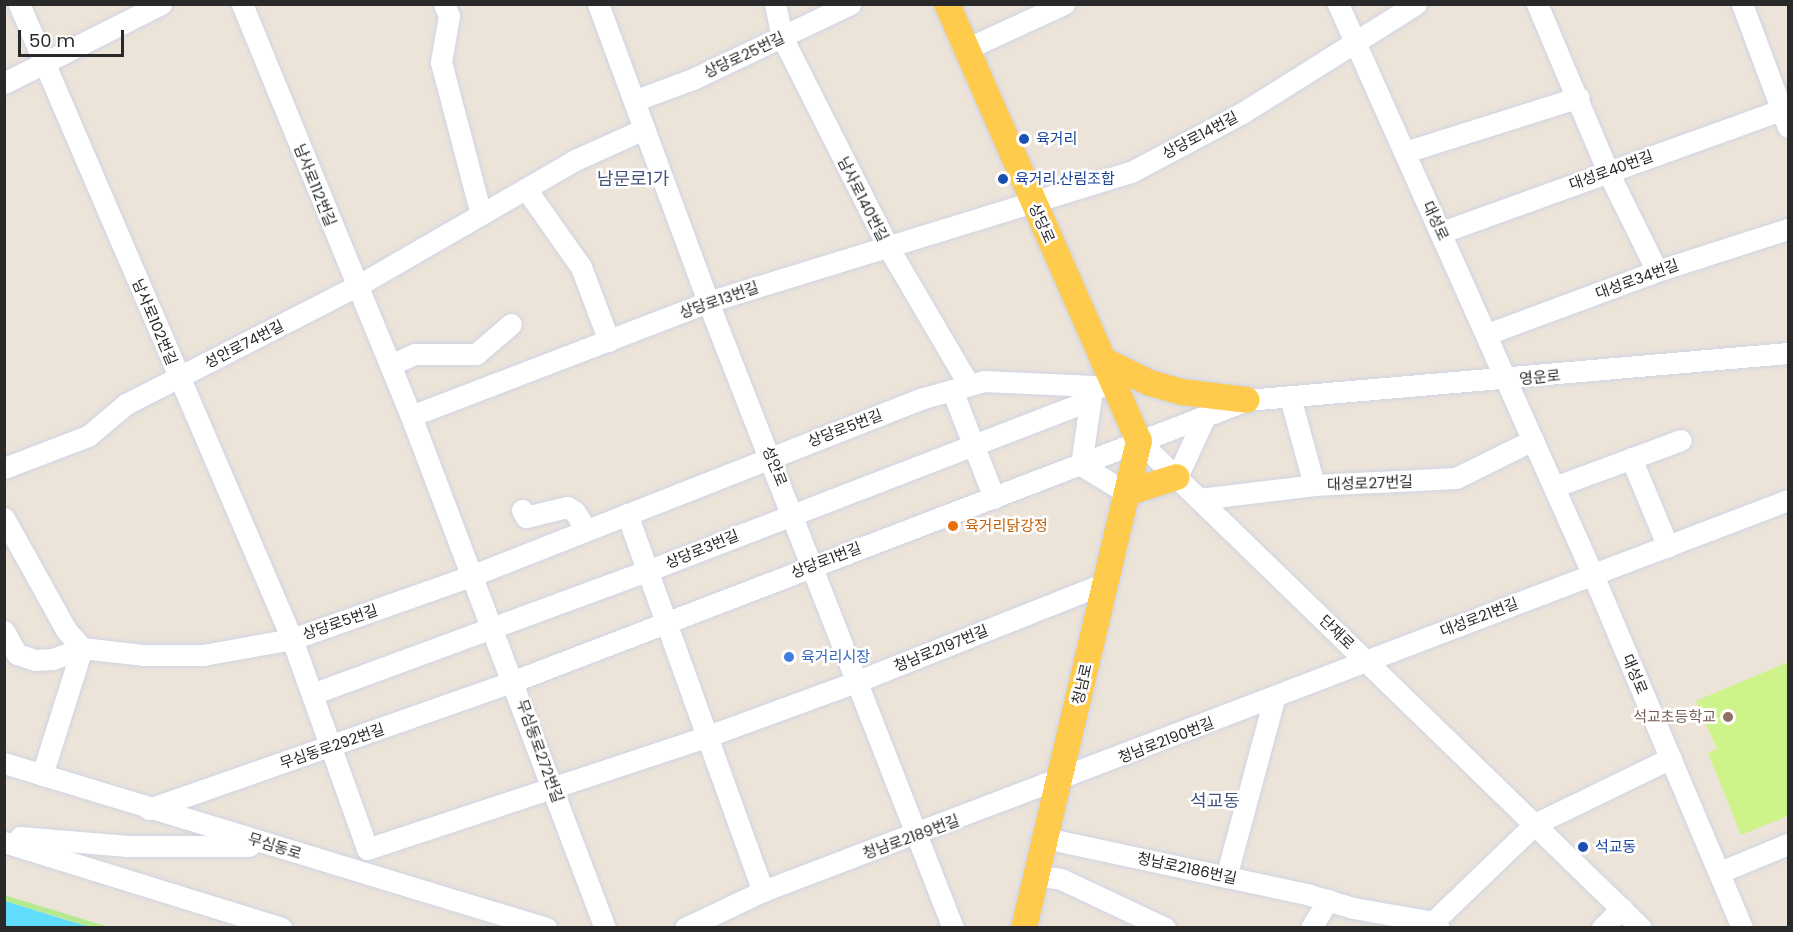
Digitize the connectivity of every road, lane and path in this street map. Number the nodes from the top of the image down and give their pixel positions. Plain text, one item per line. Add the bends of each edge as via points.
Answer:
1 (20, 4) edge
2 (161, 4) edge
3 (242, 4) edge
4 (444, 4) edge
5 (598, 4) edge
6 (775, 4) edge
7 (849, 4) edge
8 (947, 4) edge
9 (1064, 4) edge
10 (1338, 4) edge
11 (1416, 4) edge
12 (1537, 4) edge
13 (1742, 4) edge
14 (782, 37) junction
15 (1354, 44) junction
16 (966, 49) junction
17 (46, 65) junction
18 (4, 83) edge
19 (1579, 97) junction
20 (636, 100) junction
21 (1784, 118) edge
22 (644, 129) junction
23 (1405, 153) junction
24 (1608, 172) junction
25 (526, 189) junction
26 (1034, 204) junction
27 (481, 214) junction
28 (1788, 229) edge
29 (1442, 232) junction
30 (888, 247) junction
31 (1657, 271) junction
32 (357, 286) junction
33 (708, 302) junction
34 (511, 324) dead end
35 (1487, 334) junction
36 (609, 341) junction
37 (1788, 353) edge
38 (1103, 360) junction
39 (390, 365) junction
40 (178, 378) junction
41 (1507, 380) junction
42 (960, 388) junction
43 (1100, 391) junction
44 (1290, 397) junction
45 (1248, 400) junction
46 (411, 416) junction
47 (1205, 416) junction
48 (1533, 440) junction
49 (1681, 440) dead end
50 (1139, 441) junction
51 (973, 443) junction
52 (771, 457) junction
53 (1630, 458) junction
54 (1081, 465) junction
55 (4, 468) edge
56 (1177, 477) junction
57 (1314, 485) junction
58 (1554, 487) junction
59 (1127, 493) junction
60 (994, 498) junction
61 (1199, 499) junction
62 (1788, 500) edge
63 (522, 510) dead end
64 (793, 512) junction
65 (627, 514) junction
66 (4, 518) edge
67 (586, 531) junction
68 (1668, 547) junction
69 (813, 564) junction
70 (647, 572) junction
71 (1593, 575) junction
72 (471, 576) junction
73 (1106, 583) junction
74 (665, 623) junction
75 (492, 627) junction
76 (4, 632) edge
77 (292, 639) junction
78 (81, 648) junction
79 (1366, 661) junction
80 (514, 681) junction
81 (858, 681) junction
82 (312, 694) junction
83 (1274, 699) junction
84 (708, 736) junction
85 (331, 747) junction
86 (1671, 758) junction
87 (4, 763) edge
88 (42, 775) junction
89 (1059, 781) junction
90 (553, 789) junction
91 (149, 808) junction
92 (1535, 824) junction
93 (4, 835) edge
94 (917, 835) junction
95 (1045, 838) junction
96 (4, 842) edge
97 (1788, 844) edge
98 (276, 846) junction
99 (367, 849) junction
100 (359, 872) junction
101 (1720, 872) junction
102 (1036, 875) junction
103 (1226, 877) junction
104 (763, 891) junction
105 (1328, 900) junction
106 (1622, 908) junction
107 (521, 924) edge
108 (1436, 925) edge
109 (280, 927) edge
110 (546, 927) edge
111 (605, 927) edge
112 (685, 927) edge
113 (953, 927) edge
114 (1024, 927) edge
115 (1165, 927) edge
116 (1311, 927) edge
117 (1602, 927) edge
118 (1641, 927) edge
119 (1742, 927) edge

1 - 17 street, 남사로102번길
2 - 17 street
3 - 32 street, 남사로112번길
4 - 27 street via 450,16 441,62
5 - 20 street, 성안로
6 - 14 street, 남사로140번길
7 - 14 street, 상당로25번길
8 - 16 main road, 상당로
9 - 16 street
10 - 15 street, 대성로
11 - 15 street, 상당로14번길
12 - 19 street
13 - 21 street
14 - 20 street, 상당로25번길
14 - 30 street, 남사로140번길
15 - 23 street, 대성로
15 - 26 street, 상당로14번길 via 1242,112 1131,172
16 - 26 main road, 상당로
17 - 18 street
17 - 40 street, 남사로102번길
19 - 23 street
19 - 24 street
20 - 22 street, 성안로
21 - 24 street, 대성로40번길
22 - 25 street, 성안로74번길 via 575,160
22 - 33 street, 성안로
23 - 29 street, 대성로
24 - 29 street, 대성로40번길
24 - 31 street
25 - 27 street, 성안로74번길
25 - 36 street via 580,267
26 - 30 street, 상당로13번길
26 - 38 main road, 상당로
27 - 32 street, 성안로74번길
28 - 31 street, 대성로34번길
29 - 35 street, 대성로
30 - 33 street, 상당로13번길
30 - 42 street, 남사로140번길
31 - 35 street, 대성로34번길
32 - 39 street, 남사로112번길
32 - 40 street, 성안로74번길
33 - 36 street, 상당로13번길
33 - 52 street, 성안로
34 - 39 street via 476,354 415,354
35 - 41 street, 대성로
36 - 46 street, 상당로13번길
37 - 41 street, 영운로
38 - 43 main road, 상당로
38 - 45 main road via 1161,386
39 - 46 street, 남사로112번길
40 - 55 street, 성안로74번길 via 126,404 88,436
40 - 77 street, 남사로102번길
41 - 44 street, 영운로
41 - 48 street, 대성로
42 - 43 street, 상당로5번길 via 984,381
42 - 51 street, 남사로140번길
42 - 52 street, 상당로5번길
43 - 50 main road, 상당로
43 - 51 street, 상당로3번길
43 - 54 street
44 - 45 street, 영운로
44 - 57 street
45 - 47 street, 영운로
46 - 72 street, 남사로112번길
47 - 50 street, 영운로
47 - 56 street
48 - 57 street, 대성로27번길 via 1456,478
48 - 58 street, 대성로
49 - 53 street
50 - 54 street, 상당로1번길
50 - 56 street, 단재로
50 - 59 main road, 청남로
51 - 60 street, 남사로140번길
51 - 64 street, 상당로3번길
52 - 64 street, 성안로
52 - 65 street, 상당로5번길
53 - 58 street
53 - 68 street
54 - 59 street
54 - 60 street, 상당로1번길
56 - 59 main road
56 - 61 street, 단재로
57 - 61 street, 대성로27번길
58 - 71 street, 대성로
59 - 73 main road, 청남로
60 - 69 street, 상당로1번길
61 - 79 street, 단재로
62 - 68 street, 대성로21번길
63 - 67 street via 526,518 544,510 567,507 575,512
64 - 69 street, 성안로
64 - 70 street, 상당로3번길
65 - 67 street, 상당로5번길
65 - 70 street
66 - 78 street via 66,630
67 - 72 street, 상당로5번길
68 - 71 street, 대성로21번길
69 - 74 street, 상당로1번길
69 - 81 street, 성안로
70 - 74 street
70 - 75 street, 상당로3번길
71 - 79 street, 대성로21번길
71 - 86 street, 대성로
72 - 75 street, 무심동로272번길
72 - 77 street, 상당로5번길
73 - 81 street, 청남로2197번길
73 - 89 main road, 청남로
74 - 80 street, 상당로1번길
74 - 84 street
75 - 80 street, 무심동로272번길
75 - 82 street, 상당로3번길
76 - 78 street via 17,654 35,660 53,659
77 - 78 street, 상당로5번길 via 204,655 143,655
77 - 82 street, 남사로102번길
78 - 88 street
79 - 83 street, 청남로2190번길
79 - 92 street, 단재로
80 - 85 street, 무심동로292번길
80 - 90 street, 무심동로272번길
81 - 84 street, 청남로2197번길
81 - 94 street, 성안로
82 - 85 street, 남사로102번길
83 - 89 street, 청남로2190번길
83 - 103 street
84 - 90 street, 청남로2197번길
84 - 104 street
85 - 91 street, 무심동로292번길
85 - 99 street, 남사로102번길
86 - 92 street
86 - 101 street, 대성로
87 - 88 street, 무심동로
88 - 91 street, 무심동로
89 - 94 street, 청남로2189번길
89 - 95 main road, 청남로
90 - 99 street, 청남로2197번길
90 - 111 street, 무심동로272번길
91 - 98 street, 무심동로
92 - 106 street, 단재로
92 - 108 street
93 - 98 street via 106,845
94 - 104 street, 청남로2189번길
94 - 113 street, 성안로
95 - 102 main road, 청남로
95 - 103 street, 청남로2186번길
96 - 109 street
97 - 101 street
98 - 100 street, 무심동로
99 - 100 street
100 - 107 street, 무심동로
101 - 119 street, 대성로
102 - 114 main road, 청남로
102 - 115 street via 1061,879
103 - 105 street, 청남로2186번길
104 - 112 street, 청남로2189번길
105 - 108 street, 청남로2186번길
105 - 116 street
106 - 117 street
106 - 118 street, 단재로
107 - 110 street, 무심동로

